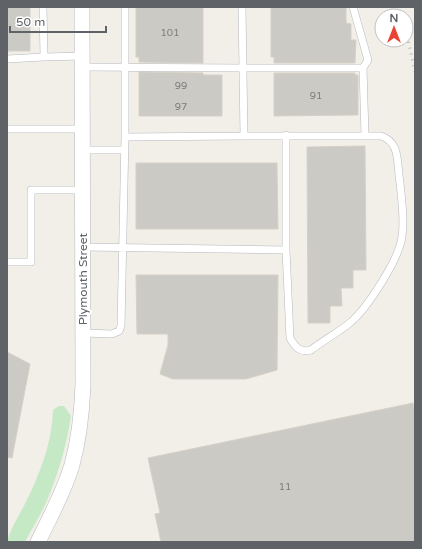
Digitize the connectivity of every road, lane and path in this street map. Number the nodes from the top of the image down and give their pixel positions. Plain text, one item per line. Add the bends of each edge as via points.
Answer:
1 (43, 7) edge
2 (82, 7) edge
3 (125, 7) edge
4 (242, 7) edge
5 (354, 7) edge
6 (44, 57) junction
7 (7, 58) edge
8 (82, 61) junction
9 (124, 67) junction
10 (243, 68) junction
11 (363, 68) junction
12 (82, 129) junction
13 (7, 130) edge
14 (286, 135) junction
15 (365, 135) junction
16 (244, 136) junction
17 (125, 137) junction
18 (83, 150) junction
19 (124, 150) junction
20 (83, 190) junction
21 (83, 247) junction
22 (123, 247) junction
23 (286, 250) junction
24 (7, 262) edge
25 (83, 333) junction
26 (38, 542) edge

1 - 6 lane
2 - 8 street, Plymouth Street
3 - 9 lane
4 - 10 lane
5 - 11 lane via 368,60
6 - 7 lane
6 - 8 lane
8 - 9 lane
8 - 12 street, Plymouth Street
9 - 10 lane
9 - 17 lane
10 - 11 lane
10 - 16 lane
11 - 15 lane
12 - 13 lane
12 - 18 street, Plymouth Street
14 - 15 lane
14 - 16 lane
14 - 23 lane
15 - 23 lane via 388,139 396,152 401,197 400,244 386,275 351,321 306,351 296,348 290,334
16 - 17 lane
17 - 19 lane
18 - 19 lane
18 - 20 street, Plymouth Street
19 - 22 lane
20 - 21 street, Plymouth Street
20 - 24 lane via 31,190 31,262
21 - 22 lane
21 - 25 street, Plymouth Street
22 - 23 lane
22 - 25 lane via 119,331 112,334
25 - 26 street, Plymouth Street via 82,411 77,444 60,497

